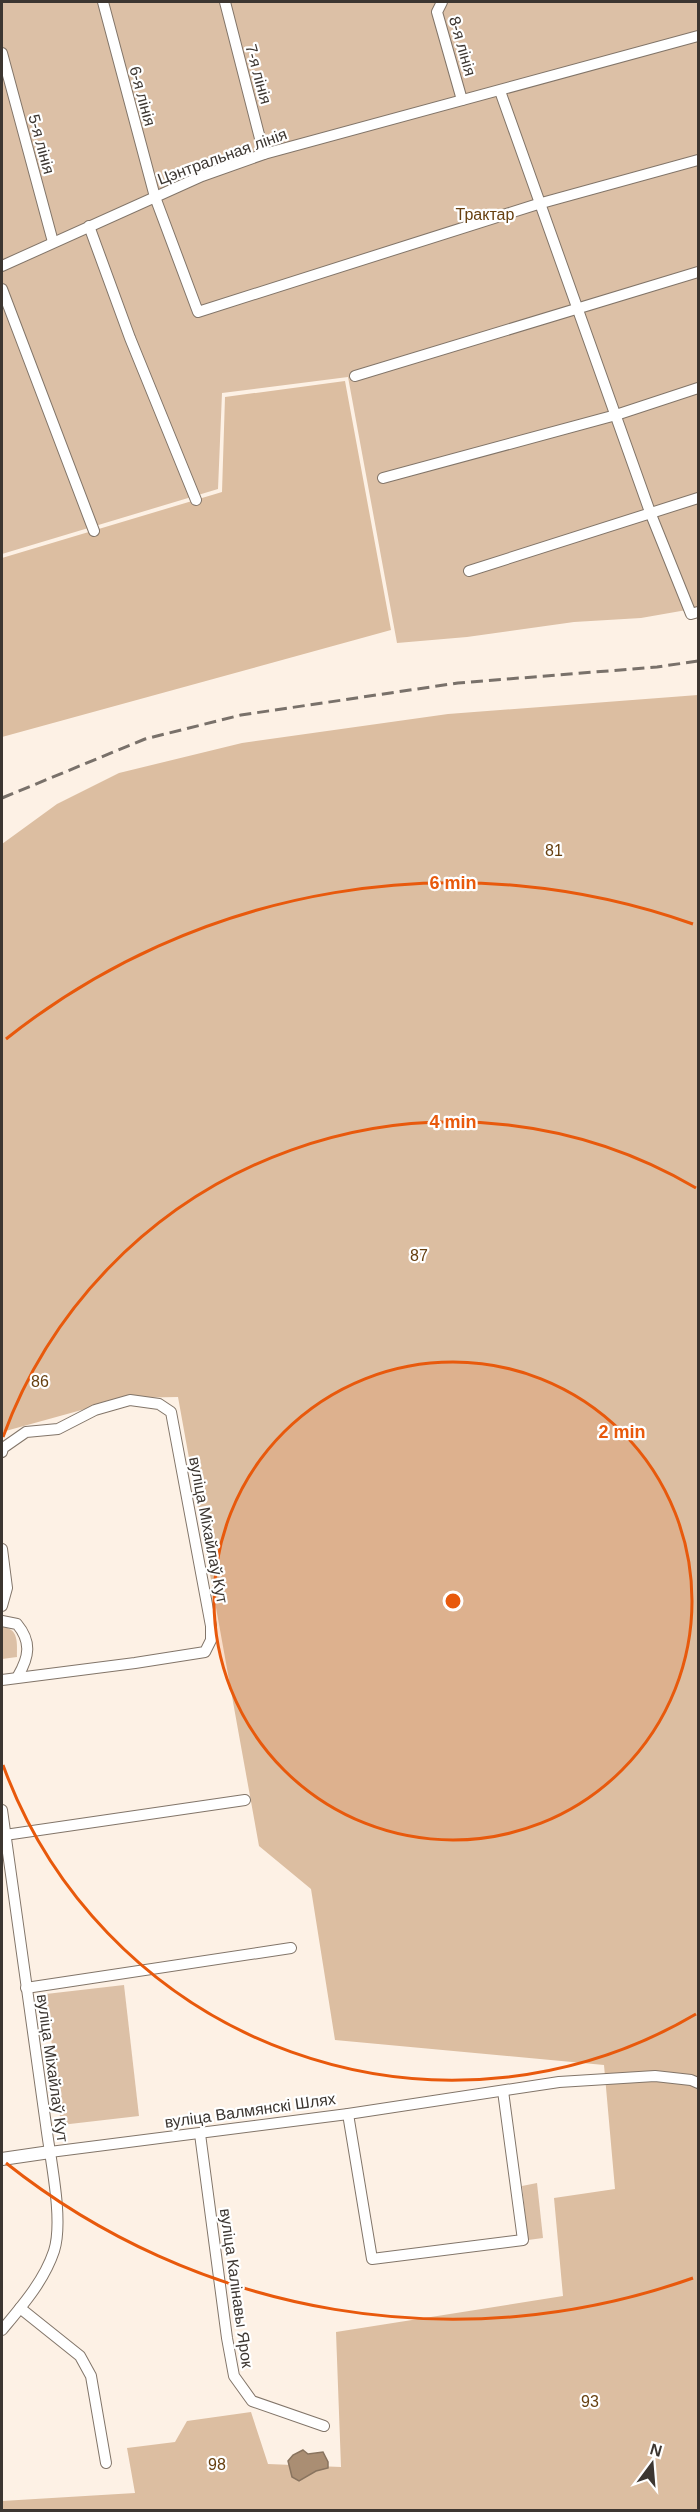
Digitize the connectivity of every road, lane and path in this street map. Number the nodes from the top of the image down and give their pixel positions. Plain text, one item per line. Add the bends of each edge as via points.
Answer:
1 (103, 2) edge
2 (225, 2) edge
3 (442, 2) edge
4 (699, 36) edge
5 (2, 53) edge
6 (500, 91) junction
7 (462, 100) junction
8 (264, 154) junction
9 (699, 160) edge
10 (155, 197) junction
11 (538, 204) junction
12 (89, 226) junction
13 (53, 242) junction
14 (2, 266) edge
15 (699, 273) edge
16 (2, 290) edge
17 (578, 309) junction
18 (355, 376) dead end
19 (699, 388) edge
20 (616, 415) junction
21 (383, 478) dead end
22 (699, 498) edge
23 (196, 500) dead end
24 (650, 512) junction
25 (94, 531) dead end
26 (469, 572) dead end
27 (699, 612) edge
28 (2, 1452) edge
29 (2, 1549) edge
30 (2, 1606) edge
31 (2, 1621) edge
32 (18, 1677) junction
33 (2, 1680) edge
34 (245, 1800) dead end
35 (2, 1810) edge
36 (5, 1835) junction
37 (291, 1948) dead end
38 (26, 1988) junction
39 (699, 2083) edge
40 (503, 2091) junction
41 (348, 2114) junction
42 (200, 2134) junction
43 (50, 2152) junction
44 (2, 2159) edge
45 (20, 2308) junction
46 (2, 2330) edge
47 (324, 2426) dead end
48 (106, 2463) dead end

1 - 10 street, 6-я лінія
2 - 8 street, 7-я лінія
3 - 7 street, 8-я лінія via 437,12
4 - 6 street, Цэнтральная лінія
5 - 13 street, 5-я лінія
6 - 7 street, Цэнтральная лінія
6 - 11 street
7 - 8 street, Цэнтральная лінія
8 - 10 street, Цэнтральная лінія
9 - 11 street
10 - 11 street, 6-я лінія via 198,312
10 - 12 street, Цэнтральная лінія
11 - 17 street
12 - 13 street, Цэнтральная лінія
12 - 23 street
13 - 14 street, Цэнтральная лінія
15 - 17 street
16 - 25 street
17 - 18 street
17 - 20 street
19 - 20 street
20 - 21 street
20 - 24 street
22 - 24 street
24 - 26 street
24 - 27 street via 691,614
28 - 32 street, вуліца Міхайлаў Кут via 26,1432 58,1429 95,1410 130,1400 159,1404 171,1412 212,1626 205,1652
29 - 30 street via 7,1588
31 - 32 street via 17,1624 28,1641 27,1660
32 - 33 street
34 - 36 street
35 - 36 street, вуліца Міхайлаў Кут
36 - 38 street, вуліца Міхайлаў Кут
37 - 38 street, вуліца Міхайлаў Кут
38 - 43 street, вуліца Міхайлаў Кут
39 - 40 street, вуліца Валмянскі Шлях via 655,2076 559,2082
40 - 41 street, вуліца Валмянскі Шлях
40 - 41 street via 523,2240 372,2259
41 - 42 street, вуліца Валмянскі Шлях
42 - 43 street, вуліца Валмянскі Шлях
42 - 47 street, вуліца Калінавы Ярок via 234,2376 252,2401
43 - 44 street, вуліца Валмянскі Шлях
43 - 45 street, вуліца Міхайлаў Кут via 57,2230 54,2250 43,2276
45 - 46 street, вуліца Міхайлаў Кут
45 - 48 street via 80,2356 91,2376

